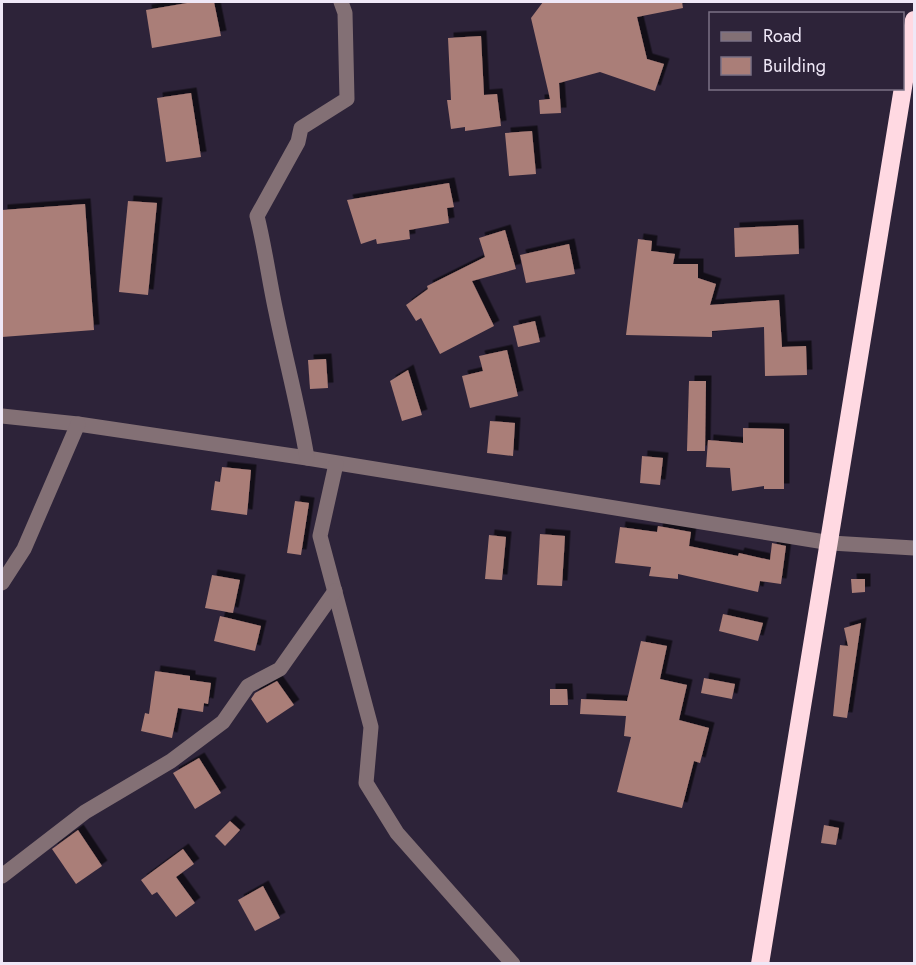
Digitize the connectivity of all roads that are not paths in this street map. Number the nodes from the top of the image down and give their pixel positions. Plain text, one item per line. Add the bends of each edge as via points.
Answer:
1 (341, 2) edge
2 (915, 20) edge
3 (904, 88) edge
4 (904, 90) edge
5 (2, 416) edge
6 (78, 424) junction
7 (307, 458) junction
8 (336, 464) junction
9 (831, 543) junction
10 (915, 548) edge
11 (2, 583) edge
12 (335, 591) junction
13 (2, 876) edge
14 (513, 963) edge
15 (760, 963) edge

1 - 7 street via 345,13 347,99 301,128 298,142 257,216
2 - 3 highway
4 - 9 highway
5 - 6 street
6 - 7 street
6 - 11 street via 24,549
7 - 8 street
8 - 9 street
8 - 12 street via 320,536
9 - 10 street
9 - 15 highway
12 - 13 street via 280,669 248,686 222,722 171,761 85,812
12 - 14 street via 371,728 366,783 397,833

